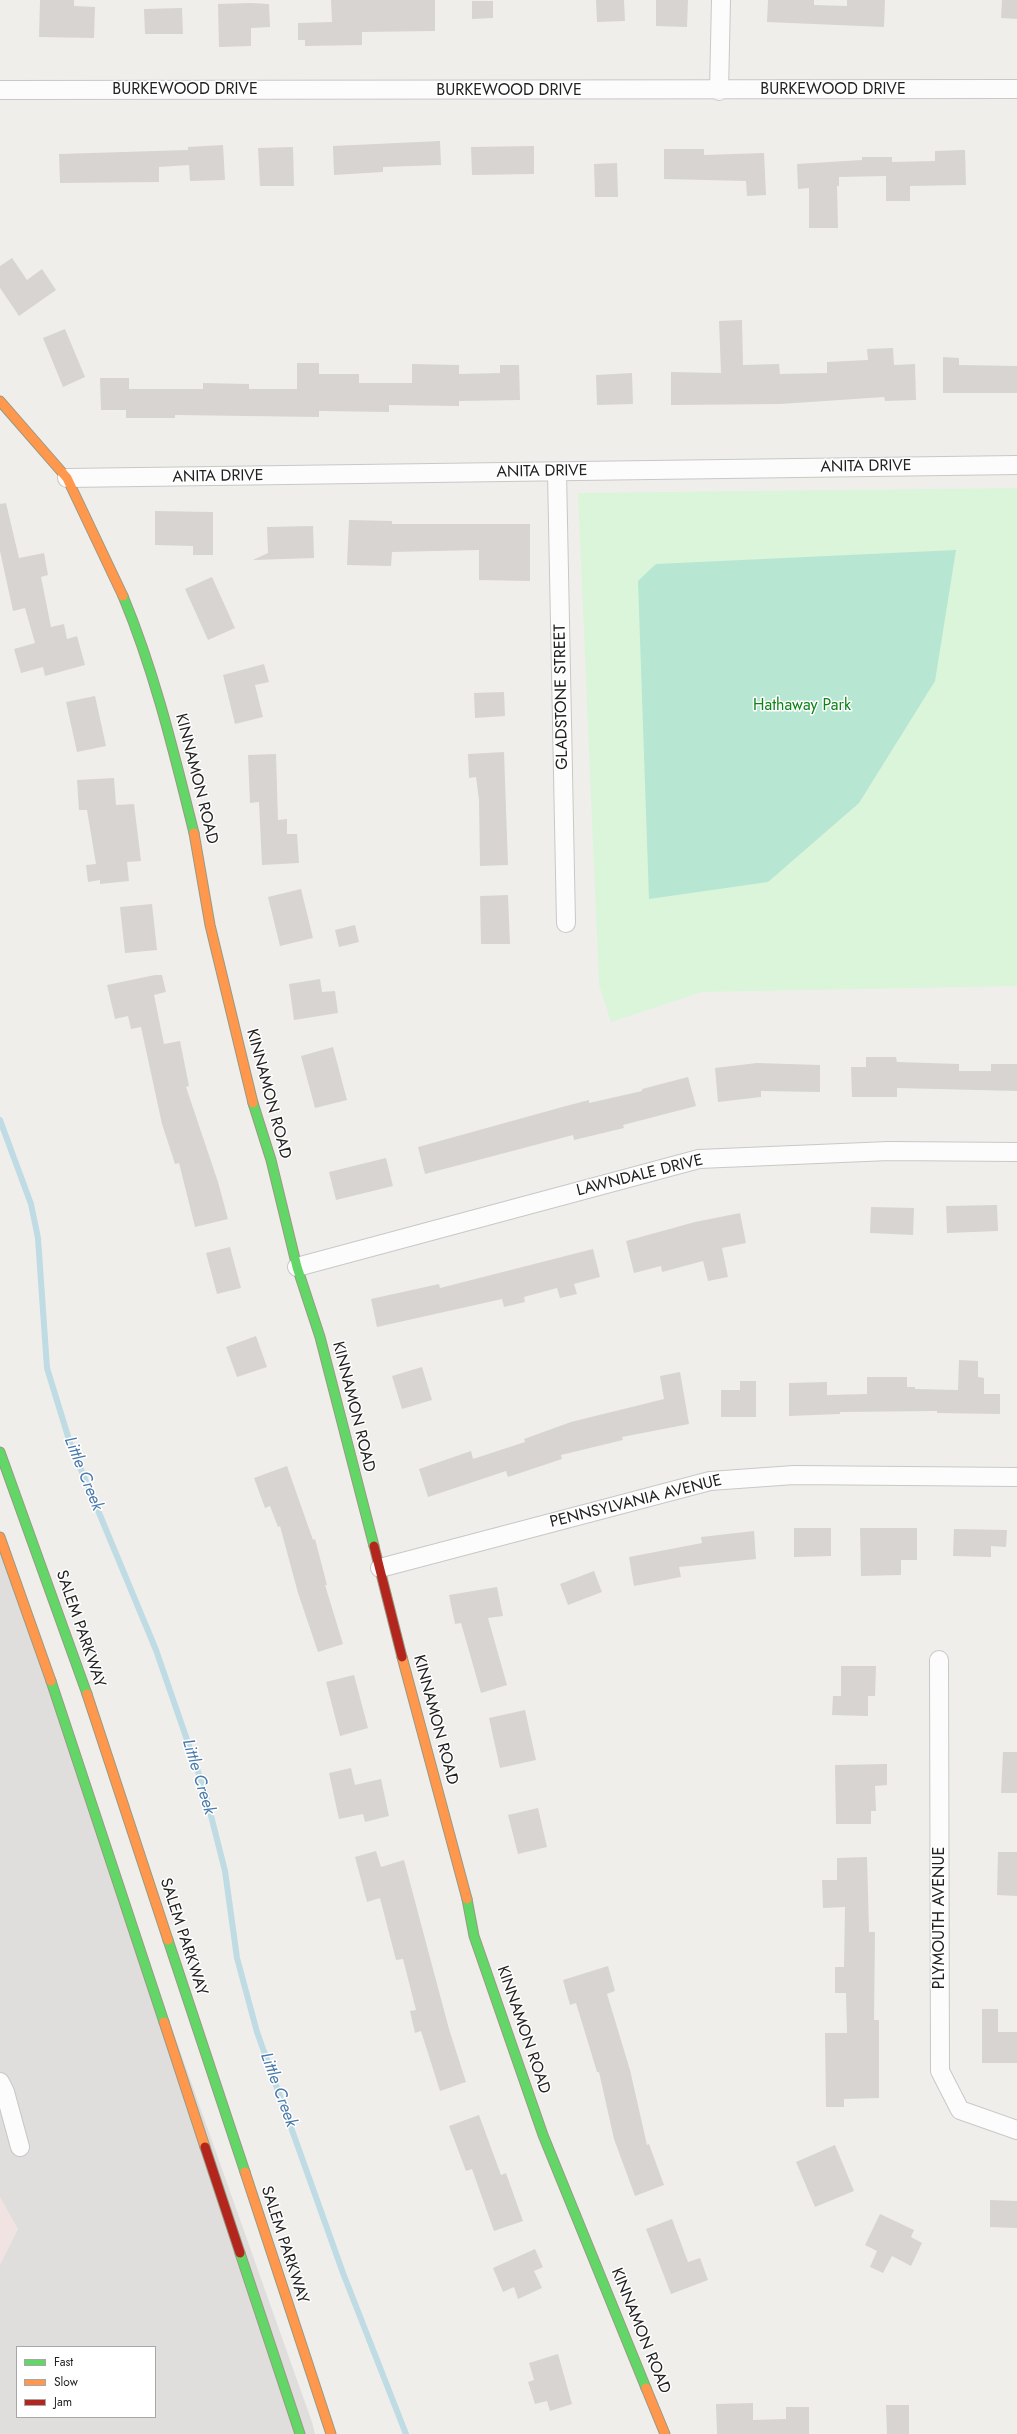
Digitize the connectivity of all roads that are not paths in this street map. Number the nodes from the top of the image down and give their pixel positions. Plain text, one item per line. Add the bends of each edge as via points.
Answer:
1 (721, 0) edge
2 (1017, 89) edge
3 (0, 90) edge
4 (719, 91) junction
5 (0, 401) edge
6 (1017, 465) edge
7 (558, 472) junction
8 (68, 478) junction
9 (566, 923) dead end
10 (1017, 1152) edge
11 (297, 1267) junction
12 (0, 1452) edge
13 (1017, 1477) edge
14 (0, 1537) edge
15 (380, 1568) junction
16 (939, 1660) dead end
17 (0, 2082) edge
18 (1017, 2130) edge
19 (20, 2147) dead end
20 (300, 2434) edge
21 (331, 2434) edge
22 (665, 2434) edge

1 - 4 street
2 - 4 street, BURKEWOOD DRIVE
3 - 4 street, BURKEWOOD DRIVE
5 - 8 main road, KINNAMON ROAD
6 - 7 street, ANITA DRIVE
7 - 8 street, ANITA DRIVE
7 - 9 street, GLADSTONE STREET
8 - 11 main road, KINNAMON ROAD via 123,597 147,659 166,721 198,847 210,926 248,1086 273,1167
10 - 11 street, LAWNDALE DRIVE via 889,1150 699,1159
11 - 15 main road, KINNAMON ROAD via 320,1338
12 - 21 main road, SALEM PARKWAY via 85,1688
13 - 15 street, PENNSYLVANIA AVENUE via 794,1475 710,1481
14 - 20 main road via 56,1697
15 - 22 main road, KINNAMON ROAD via 446,1824 463,1878 474,1936 543,2135
16 - 18 street, PLYMOUTH AVENUE via 940,2071 960,2110
17 - 19 street

